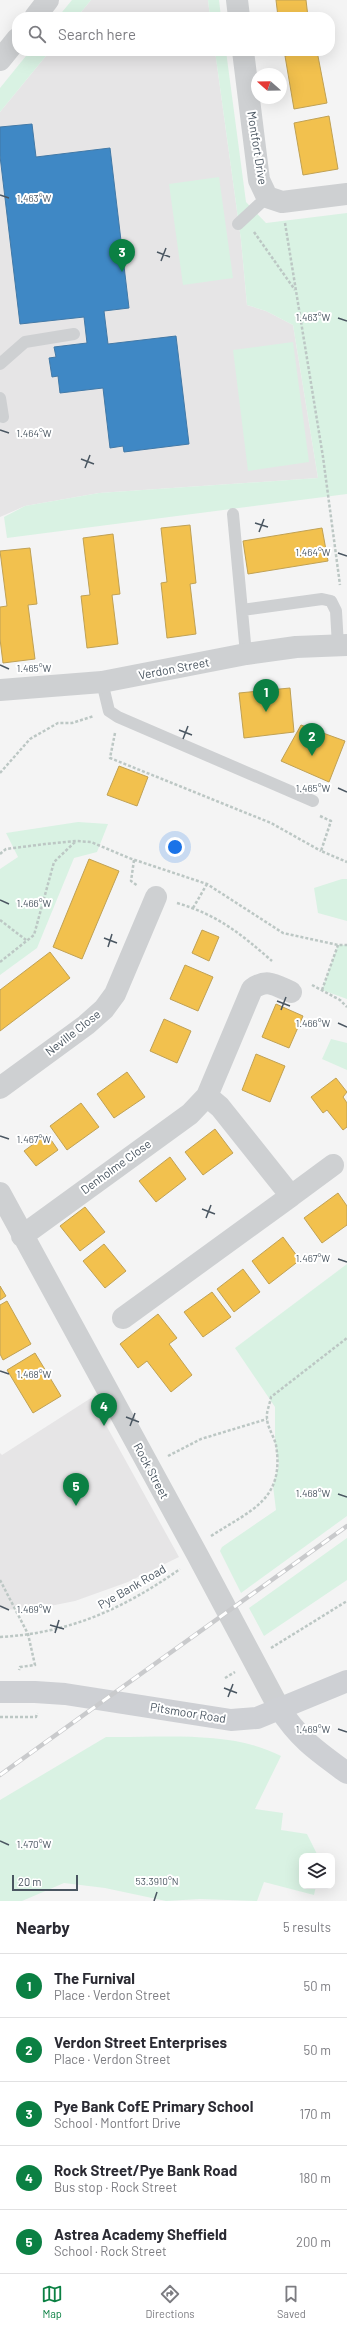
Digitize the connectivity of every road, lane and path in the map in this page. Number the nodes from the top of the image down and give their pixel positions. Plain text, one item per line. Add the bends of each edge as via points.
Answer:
1 (48, 0) edge
2 (237, 0) edge
3 (38, 12) edge
4 (238, 12) edge
5 (12, 45) edge
6 (244, 56) edge
7 (0, 60) edge
8 (347, 194) edge
9 (274, 200) junction
10 (241, 221) joint
11 (296, 290) junction
12 (74, 334) dead end
13 (0, 364) edge
14 (0, 398) edge
15 (3, 417) dead end
16 (233, 514) dead end
17 (331, 601) junction
18 (242, 610) junction
19 (343, 645) edge
20 (246, 654) junction
21 (102, 682) junction
22 (0, 690) edge
23 (114, 714) junction
24 (0, 773) edge
25 (313, 802) joint
26 (76, 841) junction
27 (321, 851) junction
28 (0, 854) edge
29 (134, 860) junction
30 (347, 862) edge
31 (207, 884) junction
32 (156, 898) junction
33 (193, 908) junction
34 (0, 920) edge
35 (26, 940) junction
36 (338, 945) junction
37 (347, 945) edge
38 (0, 962) edge
39 (275, 963) dead end
40 (298, 987) joint
41 (322, 990) junction
42 (347, 1007) edge
43 (0, 1088) edge
44 (207, 1096) junction
45 (333, 1166) dead end
46 (0, 1193) edge
47 (291, 1196) junction
48 (6, 1218) edge
49 (22, 1236) junction
50 (123, 1318) dead end
51 (347, 1338) edge
52 (267, 1419) junction
53 (149, 1466) junction
54 (196, 1552) junction
55 (0, 1580) edge
56 (347, 1601) edge
57 (28, 1634) junction
58 (0, 1637) edge
59 (270, 1649) dead end
60 (238, 1670) dead end
61 (225, 1678) dead end
62 (347, 1681) edge
63 (17, 1692) edge
64 (279, 1708) junction
65 (347, 1773) edge

1 - 3 street
2 - 4 street
5 - 7 street
6 - 9 street, Montfort Drive via 259,180
8 - 9 street
9 - 10 lane
9 - 11 path
10 - 11 path
11 - 17 path via 323,457 342,598
12 - 13 lane via 25,342
14 - 15 lane
16 - 18 lane
17 - 18 lane via 322,599
17 - 19 lane via 336,611
18 - 20 lane
19 - 20 street, Verdon Street via 296,647
20 - 21 street, Verdon Street
21 - 22 street, Verdon Street
21 - 23 lane
23 - 24 path via 72,723 58,723 30,739
23 - 25 lane
23 - 27 path via 110,758 271,823
25 - 27 path via 309,812 331,821
26 - 28 path via 6,849
26 - 29 path via 91,842
26 - 35 path via 54,862 34,935
27 - 30 path
29 - 31 path
29 - 32 path via 131,881
31 - 33 path
31 - 36 path via 283,933
32 - 33 path
32 - 43 street, Neville Close via 115,994 104,1009
33 - 39 path via 226,923
34 - 35 path
35 - 38 path
36 - 37 path
36 - 41 path
40 - 41 path
40 - 44 street, Denholme Close via 260,983 252,989
41 - 42 path
44 - 47 street via 220,1108
44 - 49 street, Denholme Close via 190,1114
45 - 47 street
46 - 48 street, Rock Street
47 - 50 street
48 - 49 street, Rock Street
49 - 53 street, Rock Street
51 - 52 path via 271,1397
52 - 53 path via 201,1439
52 - 54 path, Pye Bank Road via 276,1442 279,1465 274,1486 261,1504
53 - 54 street, Rock Street
54 - 57 path, Pye Bank Road via 133,1600 103,1615 64,1627
54 - 64 street, Rock Street
55 - 57 path
56 - 59 path
57 - 58 path, Pye Bank Road
57 - 63 path via 35,1665 20,1667
60 - 61 path
62 - 64 street, Pitsmoor Road
63 - 64 street, Pitsmoor Road via 157,1707 231,1720 257,1718
64 - 65 street via 294,1731

